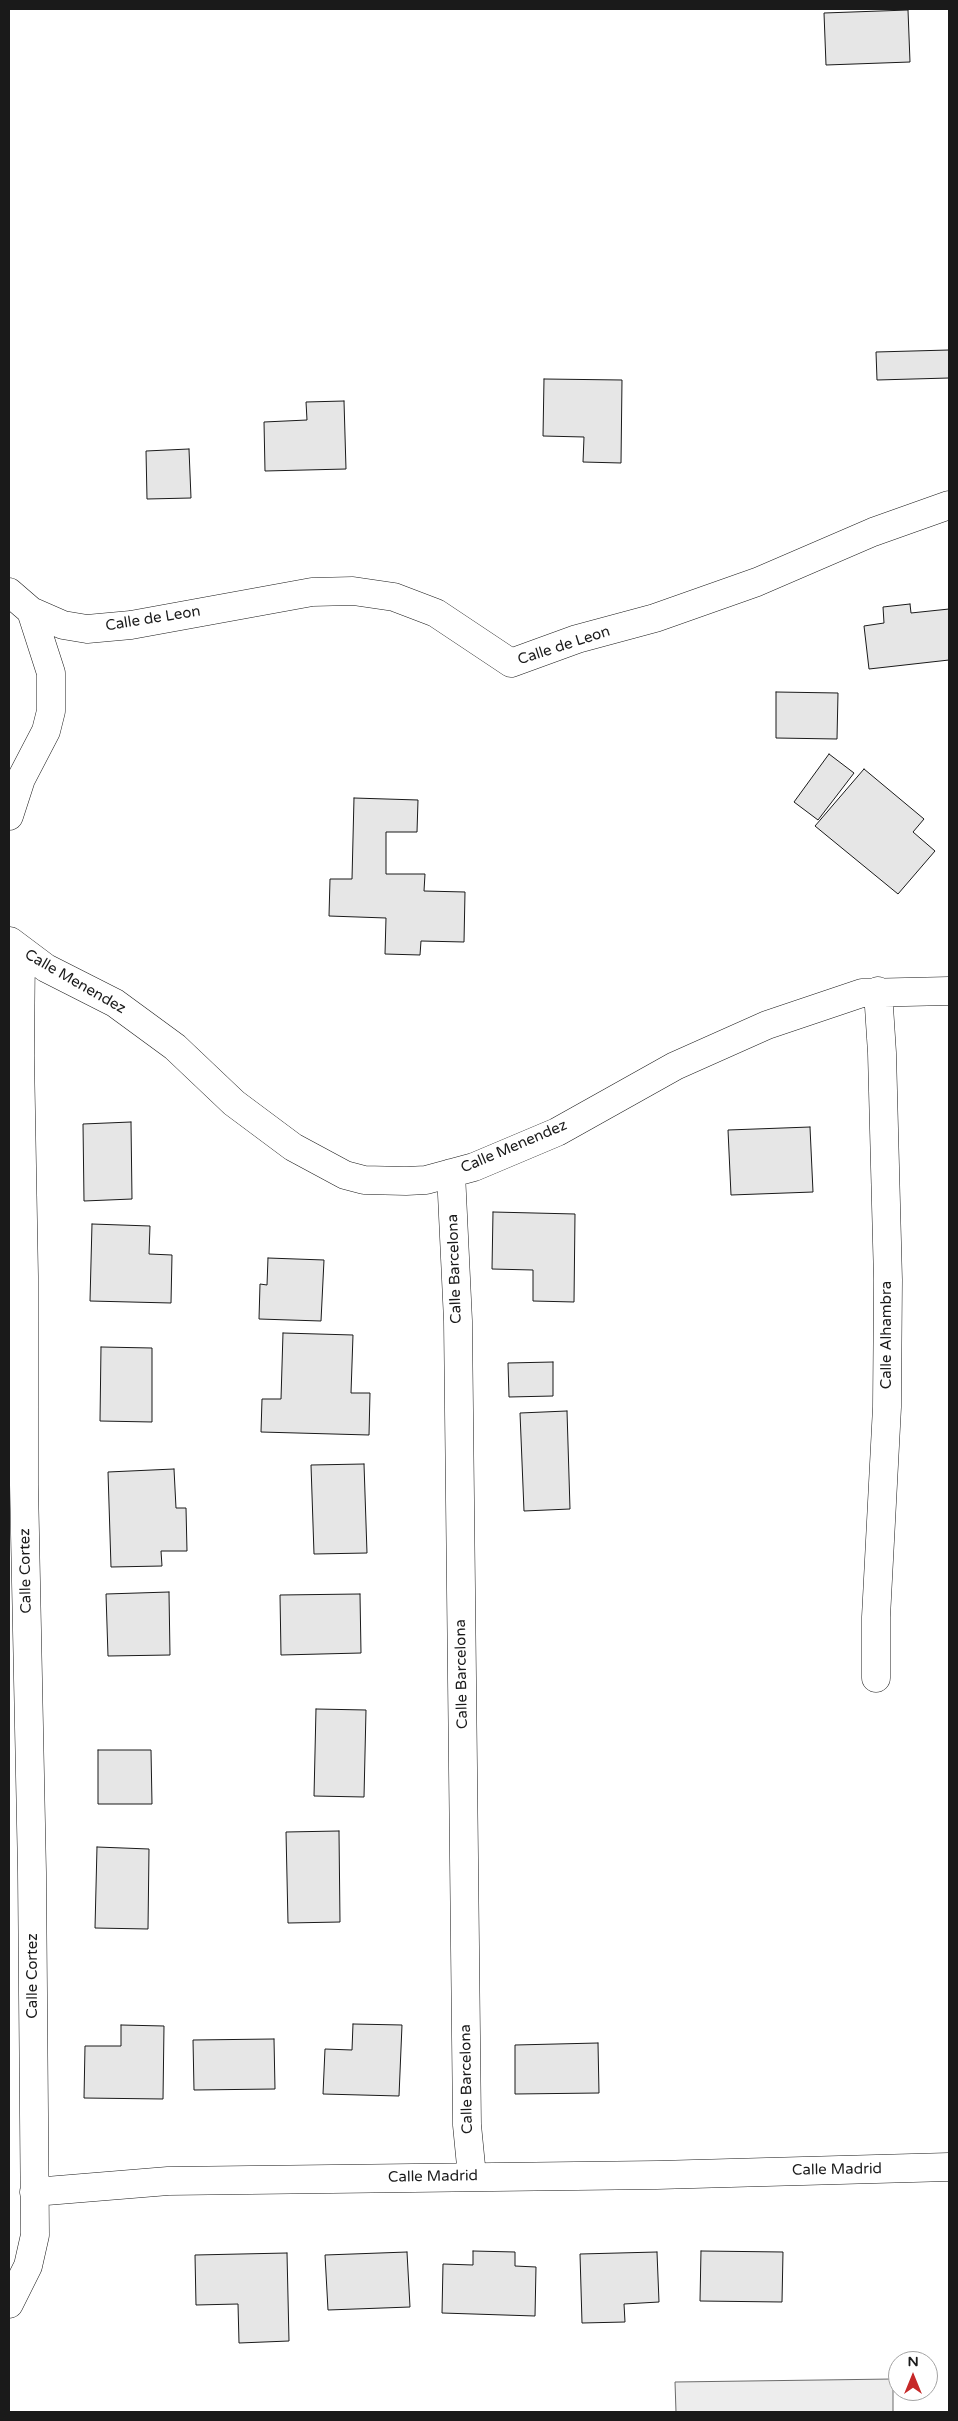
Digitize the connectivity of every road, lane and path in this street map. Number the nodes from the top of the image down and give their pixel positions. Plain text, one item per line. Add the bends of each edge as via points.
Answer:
1 (949, 505) edge
2 (9, 592) edge
3 (31, 611) junction
4 (9, 816) edge
5 (15, 945) edge
6 (878, 991) junction
7 (949, 991) edge
8 (451, 1172) junction
9 (876, 1678) dead end
10 (949, 2168) edge
11 (472, 2176) junction
12 (34, 2192) junction
13 (9, 2304) edge

1 - 3 street, Calle de Leon via 874,532 757,582 511,663 436,613 394,596 353,591 312,592 131,625 87,629 63,624
2 - 3 street, Calle de Leon
3 - 4 street via 51,673 51,712 46,731 21,779
5 - 8 street, Calle Menendez via 46,968 115,1003 175,1047 242,1109 293,1147 345,1175 364,1180 406,1182
5 - 12 street, Calle Cortez via 24,1276
6 - 7 street, Calle Menendez
6 - 8 street, Calle Menendez via 862,993 767,1025 675,1066 557,1132 474,1166
6 - 9 street, Calle Alhambra via 888,1300
8 - 11 street, Calle Barcelona via 458,1321 467,2125
10 - 11 street, Calle Madrid
11 - 12 street, Calle Madrid via 168,2181
12 - 13 street via 35,2234 28,2266

